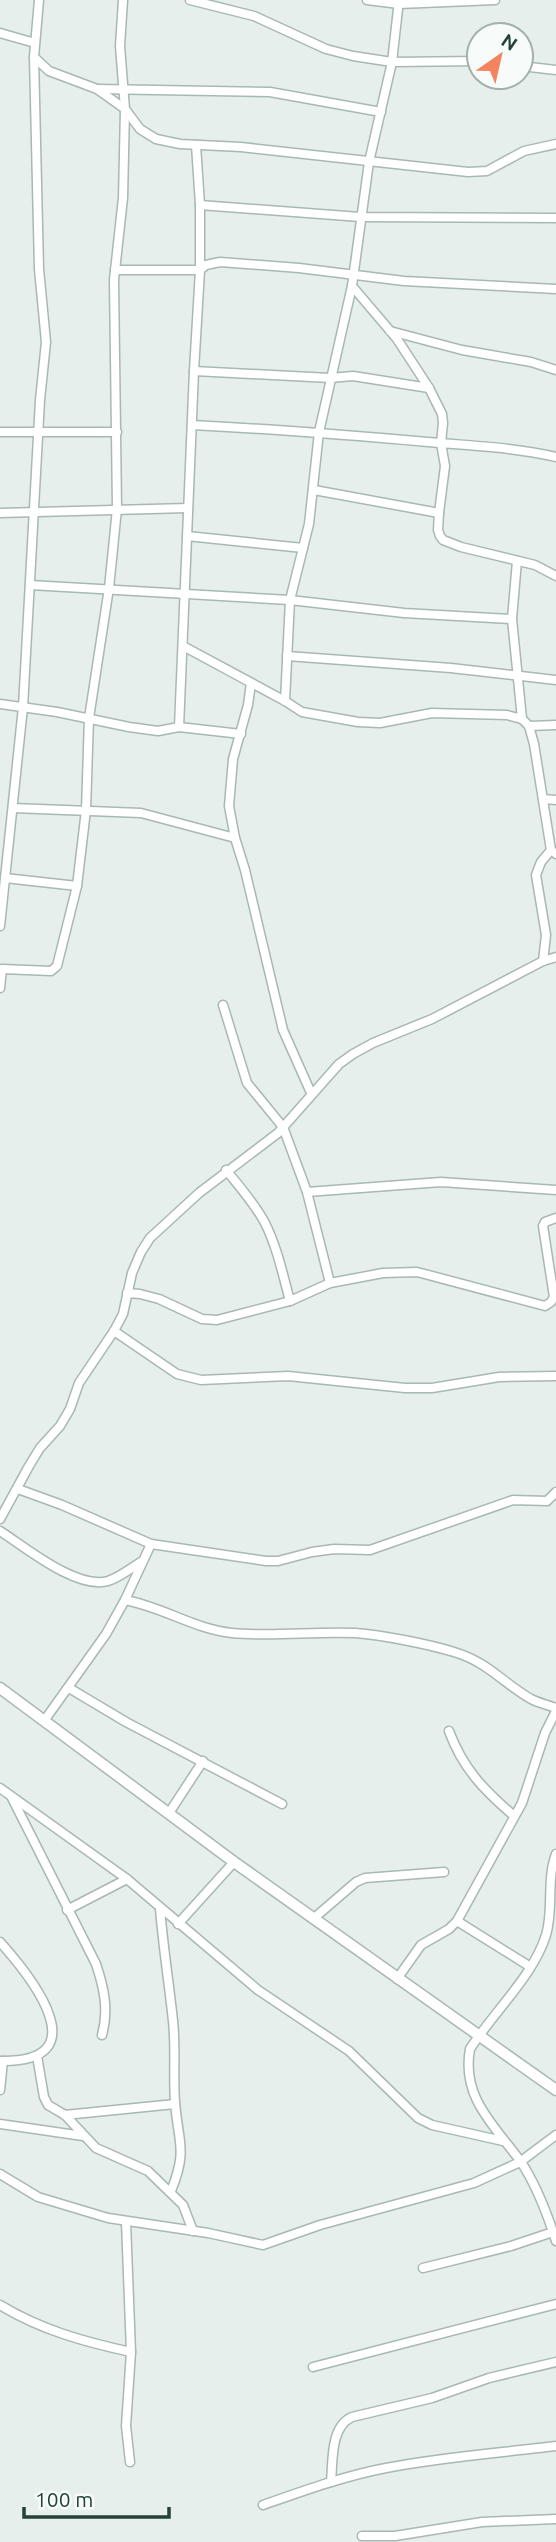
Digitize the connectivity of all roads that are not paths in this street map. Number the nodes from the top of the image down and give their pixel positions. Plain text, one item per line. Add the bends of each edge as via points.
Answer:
1 (39, 0) edge
2 (123, 0) edge
3 (190, 0) edge
4 (367, 0) edge
5 (495, 0) edge
6 (399, 2) edge
7 (0, 33) edge
8 (35, 43) junction
9 (34, 57) junction
10 (465, 61) edge
11 (392, 62) junction
12 (535, 68) edge
13 (556, 70) edge
14 (97, 89) junction
15 (122, 89) junction
16 (125, 109) junction
17 (381, 112) junction
18 (556, 144) edge
19 (196, 145) junction
20 (369, 162) junction
21 (200, 205) junction
22 (360, 217) junction
23 (556, 218) edge
24 (115, 270) junction
25 (201, 270) junction
26 (353, 275) junction
27 (352, 286) junction
28 (556, 289) edge
29 (390, 331) junction
30 (556, 370) edge
31 (194, 371) junction
32 (330, 378) junction
33 (429, 388) junction
34 (192, 425) junction
35 (0, 432) edge
36 (38, 432) junction
37 (117, 432) junction
38 (319, 432) junction
39 (441, 443) junction
40 (556, 457) edge
41 (314, 490) junction
42 (188, 508) junction
43 (117, 509) junction
44 (0, 513) edge
45 (34, 513) junction
46 (439, 513) junction
47 (187, 536) junction
48 (303, 548) junction
49 (517, 561) junction
50 (556, 576) edge
51 (30, 585) junction
52 (109, 588) junction
53 (186, 594) junction
54 (290, 600) junction
55 (512, 619) junction
56 (183, 646) junction
57 (286, 656) junction
58 (517, 674) junction
59 (556, 680) edge
60 (251, 683) junction
61 (285, 701) junction
62 (0, 704) edge
63 (23, 707) junction
64 (89, 719) junction
65 (525, 722) junction
66 (556, 725) edge
67 (179, 727) junction
68 (241, 734) junction
69 (543, 799) junction
70 (556, 800) edge
71 (13, 808) junction
72 (86, 810) junction
73 (234, 838) junction
74 (554, 854) edge
75 (5, 878) junction
76 (77, 886) junction
77 (2, 892) edge
78 (0, 926) edge
79 (556, 957) edge
80 (543, 961) junction
81 (1, 966) edge
82 (0, 988) edge
83 (223, 1005) dead end
84 (311, 1093) junction
85 (283, 1128) junction
86 (226, 1170) junction
87 (556, 1190) edge
88 (307, 1192) junction
89 (556, 1218) edge
90 (331, 1283) junction
91 (127, 1293) junction
92 (290, 1301) junction
93 (114, 1331) junction
94 (556, 1376) edge
95 (18, 1489) junction
96 (556, 1492) edge
97 (3, 1508) edge
98 (0, 1519) edge
99 (0, 1531) edge
100 (151, 1545) junction
101 (141, 1562) junction
102 (125, 1600) junction
103 (0, 1688) edge
104 (69, 1688) junction
105 (556, 1710) edge
106 (44, 1721) junction
107 (449, 1731) dead end
108 (203, 1762) junction
109 (0, 1788) edge
110 (10, 1796) junction
111 (282, 1804) dead end
112 (169, 1813) junction
113 (514, 1816) junction
114 (556, 1854) edge
115 (234, 1862) junction
116 (444, 1872) dead end
117 (127, 1879) junction
118 (160, 1908) junction
119 (67, 1910) junction
120 (313, 1919) junction
121 (457, 1921) junction
122 (178, 1924) junction
123 (0, 1942) edge
124 (529, 1966) junction
125 (397, 1979) junction
126 (102, 2035) dead end
127 (478, 2036) junction
128 (37, 2056) junction
129 (2, 2061) edge
130 (556, 2088) edge
131 (0, 2090) edge
132 (175, 2104) junction
133 (65, 2115) junction
134 (0, 2124) edge
135 (556, 2135) edge
136 (83, 2136) junction
137 (503, 2141) junction
138 (520, 2162) junction
139 (0, 2174) edge
140 (171, 2191) junction
141 (126, 2222) junction
142 (193, 2231) junction
143 (555, 2236) edge
144 (422, 2268) dead end
145 (556, 2304) edge
146 (0, 2305) edge
147 (131, 2352) junction
148 (556, 2362) edge
149 (313, 2367) dead end
150 (556, 2446) edge
151 (130, 2462) dead end
152 (331, 2482) junction
153 (263, 2505) dead end
154 (556, 2519) edge
155 (362, 2536) dead end

1 - 8 street
2 - 15 street
3 - 11 street via 254,16 326,49
4 - 6 street
5 - 6 street
6 - 11 street
7 - 8 street
8 - 9 street
9 - 14 street via 49,71
9 - 36 street via 39,269 46,342
10 - 11 street
11 - 17 street
12 - 13 street
14 - 15 street
14 - 16 street
15 - 16 street
15 - 17 street via 270,92
16 - 19 street via 140,129 156,139
16 - 24 street via 123,198
17 - 20 street
18 - 20 street via 524,151 487,171
19 - 20 street
19 - 21 street
20 - 22 street
21 - 22 street
21 - 25 street
22 - 23 street
22 - 26 street
24 - 25 street
24 - 37 street
25 - 26 street via 220,262
25 - 31 street
26 - 27 street
26 - 28 street
27 - 29 street
27 - 32 street
29 - 30 street
29 - 33 street
31 - 32 street
31 - 34 street
32 - 33 street via 353,376
32 - 38 street
33 - 39 street via 442,414
34 - 38 street
34 - 42 street
35 - 36 street
36 - 37 street
36 - 45 street
37 - 43 street
38 - 39 street
38 - 41 street
39 - 40 street
39 - 46 street via 445,466
41 - 46 street
41 - 48 street
42 - 43 street
42 - 47 street
43 - 45 street
43 - 52 street
44 - 45 street
45 - 51 street
46 - 49 street via 443,540
47 - 48 street
47 - 53 street
48 - 54 street
49 - 50 street
49 - 55 street
51 - 52 street
51 - 63 street
52 - 53 street
52 - 64 street
53 - 54 street
53 - 56 street
54 - 55 street
54 - 57 street
55 - 58 street
56 - 60 street
56 - 67 street
57 - 58 street
57 - 61 street
58 - 59 street
58 - 65 street
60 - 61 street
60 - 68 street
61 - 65 street via 302,712 358,722 380,723 432,713 507,715
62 - 63 street
63 - 64 street
63 - 71 street
64 - 67 street via 158,731
64 - 72 street
65 - 66 street
65 - 69 street
67 - 68 street
68 - 73 street via 230,782
69 - 70 street
69 - 74 street
71 - 72 street
71 - 75 street
72 - 73 street via 141,813
72 - 76 street
73 - 84 street via 283,1030
74 - 80 street via 544,859 536,875 546,934
75 - 76 street
75 - 77 street
76 - 81 street via 57,966 51,971
77 - 78 street
79 - 80 street
80 - 84 street via 353,1054
81 - 82 street
83 - 85 street via 247,1083
84 - 85 street
85 - 86 street
85 - 88 street
86 - 91 street via 150,1238
86 - 92 street via 265,1223
87 - 88 street via 441,1182
88 - 90 street
89 - 90 street via 543,1226 554,1297 545,1306 417,1272
90 - 92 street
91 - 92 street via 159,1299 210,1320
91 - 93 street
93 - 94 street via 177,1374 201,1380 288,1376 432,1388 499,1377
93 - 95 street
95 - 97 street
95 - 100 street
96 - 100 street via 547,1501 513,1500 370,1550 334,1549 266,1561
97 - 98 street
99 - 101 street via 68,1574 92,1581 110,1580
100 - 101 street
101 - 102 street
102 - 104 street
102 - 105 street via 219,1631 356,1633 455,1652
103 - 106 street
104 - 106 street
104 - 108 street
105 - 113 street
106 - 112 street
107 - 113 street via 464,1765
108 - 111 street
108 - 112 street
109 - 110 street
110 - 117 street
110 - 119 street
112 - 115 street
113 - 121 street
114 - 124 street via 549,1881 548,1928
115 - 120 street
115 - 122 street
116 - 120 street via 365,1878
117 - 118 street
117 - 119 street
118 - 122 street
118 - 132 street via 173,2022
119 - 126 street via 104,1987
120 - 125 street
121 - 124 street
121 - 125 street via 421,1945
122 - 137 street via 258,1990 349,2051 418,2118
123 - 128 street via 34,1983 48,2011 54,2036 52,2044
124 - 127 street
125 - 127 street
127 - 130 street
127 - 137 street via 470,2049 468,2078 475,2098
128 - 129 street
128 - 133 street via 45,2102
129 - 131 street
132 - 133 street
132 - 140 street via 182,2146 180,2171
133 - 136 street
134 - 136 street
135 - 138 street
136 - 140 street via 96,2148 148,2171
137 - 138 street
138 - 142 street via 474,2183 263,2245
138 - 143 street
139 - 141 street via 38,2197
140 - 142 street via 184,2205
141 - 142 street
141 - 147 street
143 - 144 street
145 - 149 street
146 - 147 street via 81,2341
147 - 151 street via 126,2426
148 - 152 street via 343,2421 337,2432
150 - 152 street via 435,2459
152 - 153 street
154 - 155 street

